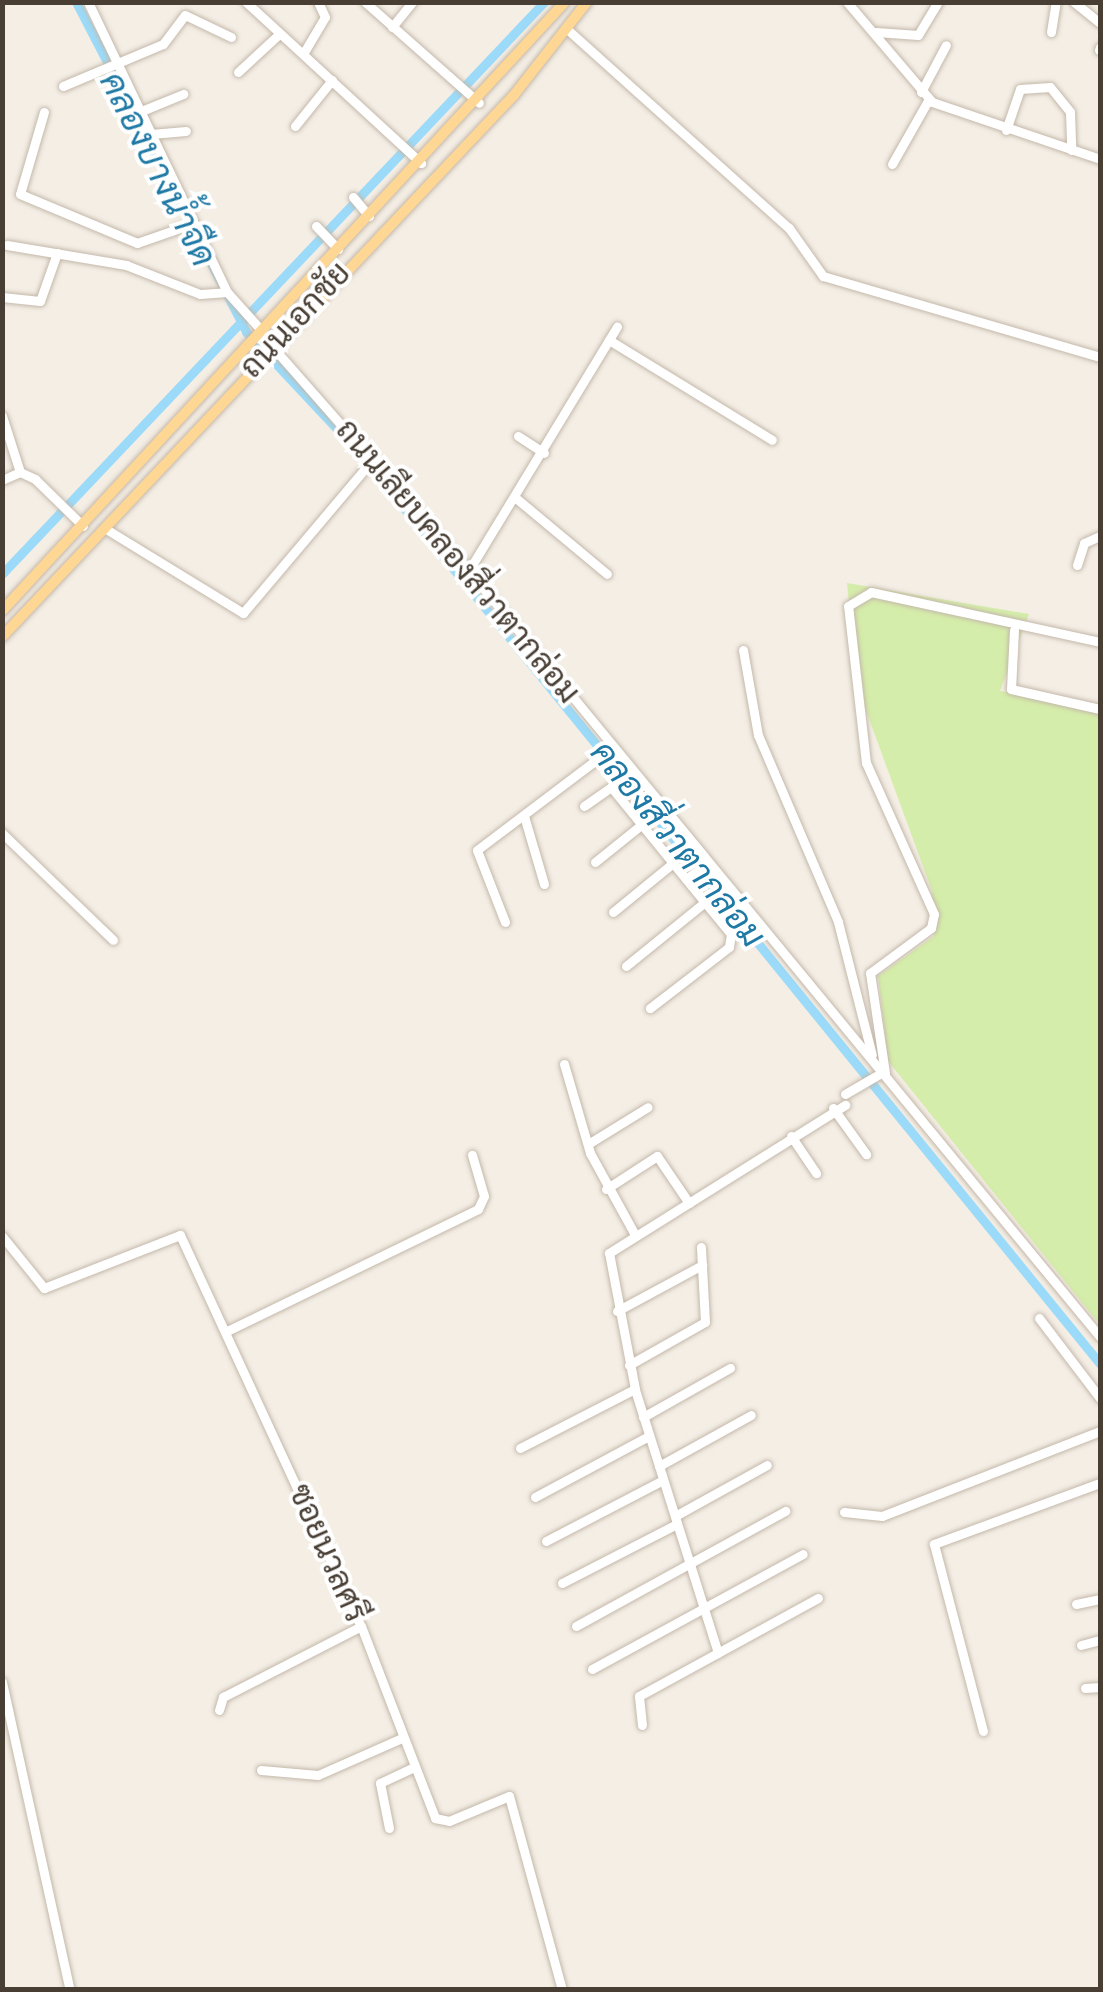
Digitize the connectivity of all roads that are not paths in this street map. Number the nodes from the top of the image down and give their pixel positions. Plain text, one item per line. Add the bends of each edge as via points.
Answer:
1 (88, 2) edge
2 (246, 2) edge
3 (318, 2) edge
4 (365, 2) edge
5 (412, 2) edge
6 (565, 2) edge
7 (587, 2) edge
8 (847, 2) edge
9 (938, 2) edge
10 (1056, 2) edge
11 (1074, 2) edge
12 (1100, 23) edge
13 (392, 27) junction
14 (568, 30) junction
15 (876, 32) junction
16 (1051, 32) dead end
17 (279, 34) junction
18 (231, 37) dead end
19 (946, 45) dead end
20 (303, 54) junction
21 (114, 63) junction
22 (238, 72) dead end
23 (332, 80) junction
24 (63, 86) dead end
25 (184, 94) dead end
26 (925, 96) junction
27 (474, 100) junction
28 (44, 112) dead end
29 (139, 112) junction
30 (294, 126) dead end
31 (1006, 130) junction
32 (186, 131) dead end
33 (151, 134) junction
34 (1070, 150) junction
35 (1100, 159) edge
36 (421, 163) junction
37 (892, 164) dead end
38 (356, 200) dead end
39 (369, 216) junction
40 (192, 224) junction
41 (7, 245) dead end
42 (57, 253) junction
43 (225, 293) junction
44 (2, 296) edge
45 (617, 327) dead end
46 (259, 332) junction
47 (609, 340) junction
48 (269, 346) junction
49 (1100, 356) edge
50 (2, 416) edge
51 (518, 436) dead end
52 (772, 440) dead end
53 (544, 453) junction
54 (372, 460) junction
55 (2, 464) edge
56 (20, 472) junction
57 (6, 478) edge
58 (516, 499) junction
59 (80, 524) junction
60 (106, 528) junction
61 (1100, 536) edge
62 (1076, 565) dead end
63 (469, 570) junction
64 (607, 574) dead end
65 (2, 611) edge
66 (1014, 630) junction
67 (2, 637) edge
68 (1100, 642) edge
69 (743, 650) dead end
70 (1100, 708) edge
71 (610, 750) junction
72 (584, 806) dead end
73 (524, 816) junction
74 (641, 825) junction
75 (2, 833) edge
76 (595, 862) dead end
77 (673, 863) junction
78 (708, 868) junction
79 (692, 879) junction
80 (544, 884) dead end
81 (705, 902) junction
82 (614, 912) dead end
83 (505, 922) dead end
84 (114, 940) dead end
85 (626, 966) dead end
86 (650, 1008) dead end
87 (874, 1062) junction
88 (564, 1064) dead end
89 (884, 1074) junction
90 (648, 1107) dead end
91 (831, 1110) junction
92 (791, 1136) junction
93 (588, 1144) junction
94 (866, 1154) dead end
95 (472, 1155) dead end
96 (816, 1173) dead end
97 (606, 1189) junction
98 (689, 1203) junction
99 (635, 1234) junction
100 (2, 1236) edge
101 (702, 1247) dead end
102 (702, 1265) junction
103 (617, 1311) junction
104 (1039, 1318) dead end
105 (227, 1331) junction
106 (1100, 1337) edge
107 (630, 1365) junction
108 (730, 1368) dead end
109 (635, 1389) junction
110 (1100, 1398) edge
111 (751, 1415) dead end
112 (643, 1417) junction
113 (1100, 1431) edge
114 (649, 1436) junction
115 (520, 1448) dead end
116 (767, 1465) dead end
117 (658, 1466) junction
118 (663, 1480) junction
119 (1100, 1483) edge
120 (534, 1497) dead end
121 (785, 1511) dead end
122 (844, 1512) dead end
123 (676, 1520) junction
124 (546, 1541) dead end
125 (803, 1554) dead end
126 (691, 1566) junction
127 (562, 1582) dead end
128 (818, 1598) dead end
129 (1100, 1599) edge
130 (1076, 1604) dead end
131 (704, 1610) junction
132 (361, 1626) junction
133 (576, 1626) dead end
134 (1100, 1640) edge
135 (1081, 1645) dead end
136 (718, 1653) junction
137 (592, 1670) dead end
138 (2, 1682) edge
139 (1100, 1687) edge
140 (1085, 1688) dead end
141 (218, 1710) dead end
142 (642, 1725) dead end
143 (983, 1731) dead end
144 (402, 1738) junction
145 (414, 1766) junction
146 (261, 1770) dead end
147 (389, 1828) dead end
148 (70, 1990) edge
149 (562, 1990) edge

1 - 21 street
2 - 17 street
3 - 20 street via 324,16
4 - 13 street
5 - 13 street
6 - 27 main road, ถนนเอกชัย
7 - 14 main road, ถนนเอกชัย
8 - 15 street
9 - 15 street via 918,35
10 - 16 street
11 - 12 street
13 - 27 street
14 - 48 main road, ถนนเอกชัย
14 - 49 street via 788,228 823,276
15 - 26 street
17 - 20 street
17 - 22 street
18 - 21 street via 185,15 163,44
19 - 26 street
20 - 23 street
21 - 24 street
21 - 29 street
23 - 30 street
23 - 36 street
25 - 29 street
26 - 31 street
26 - 37 street
27 - 36 main road, ถนนเอกชัย
28 - 40 street via 20,194 137,243
29 - 33 street
31 - 34 street
31 - 34 street via 1020,89 1050,87 1070,112
32 - 33 street
33 - 40 street
34 - 35 street
36 - 39 main road, ถนนเอกชัย
38 - 39 street
39 - 46 main road, ถนนเอกชัย via 326,237
40 - 43 street
41 - 42 street
42 - 43 street via 209,295
42 - 44 street via 40,301
43 - 46 street
45 - 47 street
46 - 59 main road, ถนนเอกชัย
47 - 52 street
47 - 53 street
48 - 54 street, ถนนเลียบคลองสี่วาตากล่อม
48 - 60 main road, ถนนเอกชัย
50 - 56 street
51 - 53 street
53 - 58 street
54 - 60 street via 242,613
54 - 63 street, ถนนเลียบคลองสี่วาตากล่อม
55 - 57 street
56 - 57 street
56 - 59 street
58 - 63 street
58 - 64 street
59 - 65 main road, ถนนเอกชัย
60 - 67 main road, ถนนเอกชัย
61 - 62 street via 1084,543
63 - 71 street, ถนนเลียบคลองสี่วาตากล่อม
66 - 68 street
66 - 70 street via 1011,689
66 - 89 street via 872,592 848,606 866,763 934,914 931,928 870,973
69 - 87 street via 758,735 838,922
71 - 73 street
71 - 78 street, ถนนเลียบคลองสี่วาตากล่อม
72 - 74 street via 611,787
73 - 80 street
73 - 83 street via 477,850
74 - 76 street
74 - 77 street
75 - 84 street
77 - 79 street
77 - 82 street
78 - 79 street
78 - 87 street, ถนนเลียบคลองสี่วาตากล่อม
79 - 81 street
81 - 85 street
81 - 86 street via 731,934 729,947
87 - 89 street, ถนนเลียบคลองสี่วาตากล่อม
88 - 93 street
89 - 91 street
89 - 106 street, ถนนเลียบคลองสี่วาตากล่อม
90 - 93 street
91 - 92 street
91 - 94 street
92 - 96 street
92 - 98 street
93 - 97 street
95 - 105 street via 484,1196 478,1209
97 - 98 street via 657,1156
97 - 99 street
98 - 99 street
99 - 103 street via 609,1253
100 - 105 street, ซอยนวลศรี via 44,1288 174,1231
101 - 102 street
102 - 103 street
102 - 107 street via 704,1322
103 - 107 street
104 - 110 street
105 - 132 street, ซอยนวลศรี
107 - 109 street
108 - 112 street
109 - 112 street
109 - 115 street
111 - 117 street
112 - 114 street
113 - 122 street via 882,1516
114 - 117 street
114 - 120 street
116 - 123 street
117 - 118 street
118 - 123 street
118 - 124 street
119 - 143 street via 934,1544
121 - 126 street
123 - 126 street
123 - 127 street
125 - 131 street
126 - 131 street
126 - 133 street
128 - 136 street
129 - 130 street
131 - 136 street
131 - 137 street
132 - 141 street via 222,1696
132 - 144 street, ซอยนวลศรี
134 - 135 street
136 - 142 street via 639,1696
138 - 148 street
139 - 140 street
144 - 145 street, ซอยนวลศรี
144 - 146 street via 318,1776
145 - 147 street via 380,1783
145 - 149 street, ซอยนวลศรี via 442,1822 509,1796

